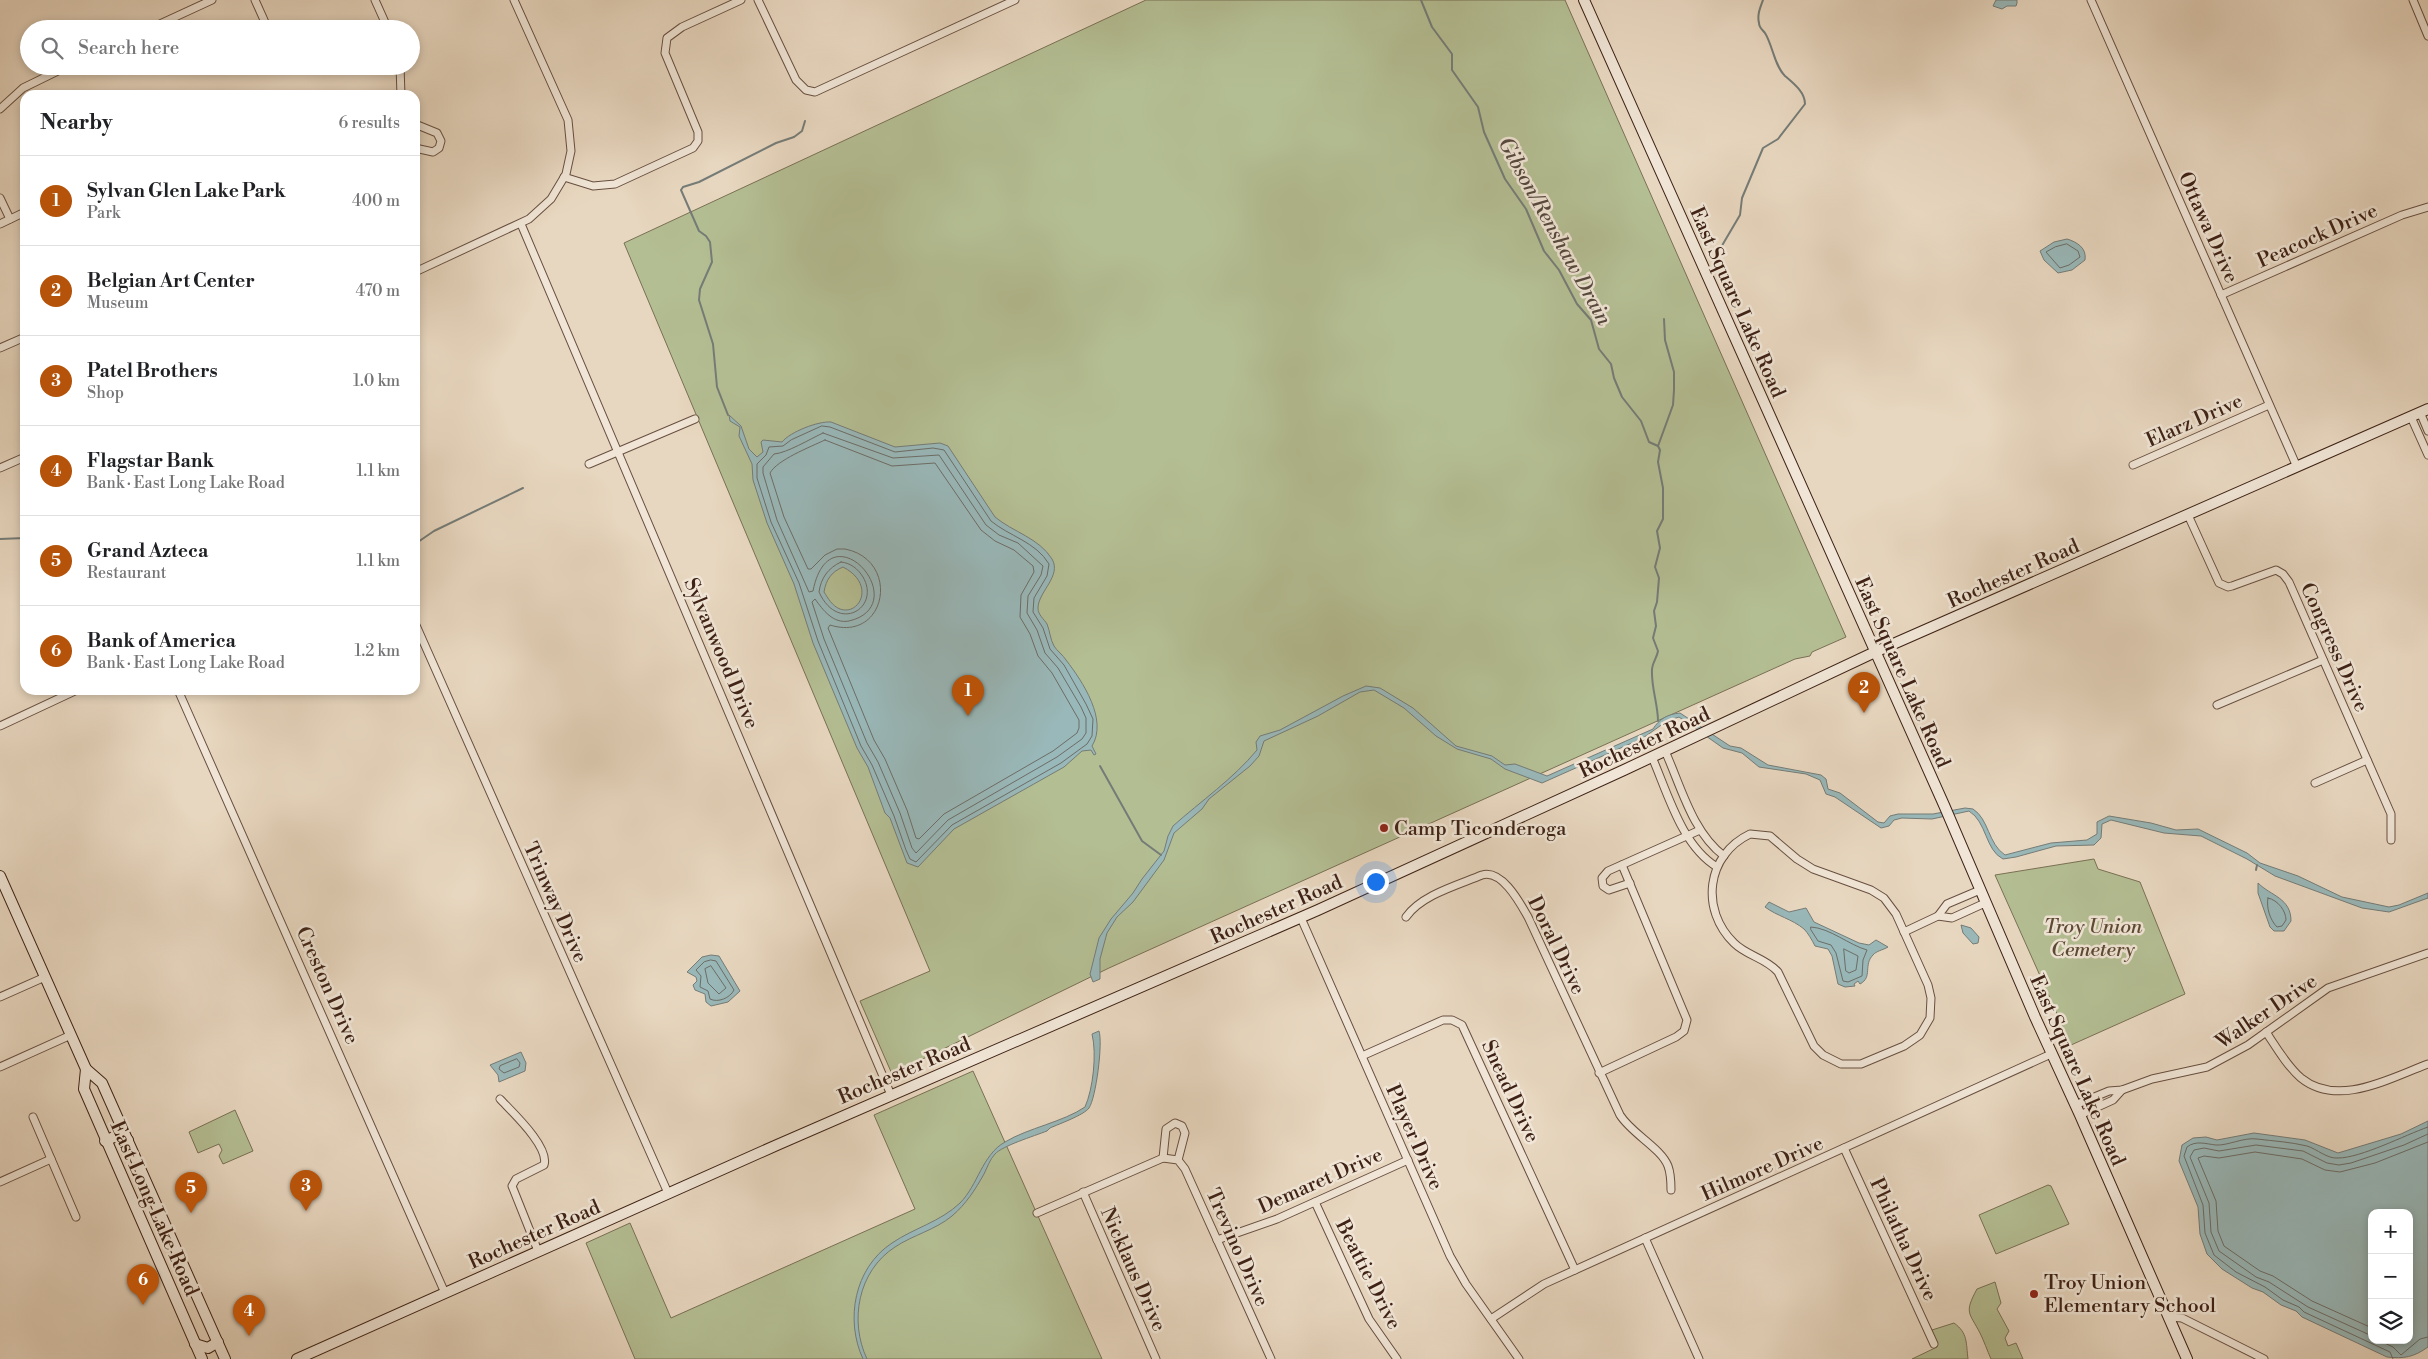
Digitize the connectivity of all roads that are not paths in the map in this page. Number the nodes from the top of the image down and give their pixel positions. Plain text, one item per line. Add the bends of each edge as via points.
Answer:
1 (212, 0) edge
2 (255, 0) edge
3 (375, 0) edge
4 (514, 0) edge
5 (741, 0) edge
6 (758, 0) edge
7 (1015, 0) edge
8 (1584, 0) edge
9 (2091, 0) edge
10 (2413, 0) edge
11 (169, 20) edge
12 (264, 20) edge
13 (384, 20) edge
14 (2428, 36) edge
15 (50, 75) edge
16 (400, 75) edge
17 (21, 90) edge
18 (401, 90) edge
19 (20, 91) edge
20 (0, 109) edge
21 (420, 126) edge
22 (420, 149) edge
23 (564, 177) junction
24 (0, 198) edge
25 (2428, 207) edge
26 (20, 214) edge
27 (10, 219) junction
28 (0, 224) edge
29 (521, 224) junction
30 (420, 270) edge
31 (2220, 295) junction
32 (20, 339) edge
33 (0, 348) edge
34 (2269, 405) junction
35 (2420, 413) edge
36 (695, 419) dead end
37 (2428, 431) edge
38 (619, 451) junction
39 (2428, 455) edge
40 (20, 459) edge
41 (589, 464) dead end
42 (2133, 465) dead end
43 (2297, 467) junction
44 (0, 468) edge
45 (2188, 516) junction
46 (420, 634) edge
47 (1875, 652) junction
48 (2323, 660) junction
49 (66, 695) edge
50 (180, 695) edge
51 (2217, 705) dead end
52 (0, 726) edge
53 (1665, 751) junction
54 (1652, 757) junction
55 (2367, 760) junction
56 (2315, 783) dead end
57 (1700, 830) junction
58 (1687, 836) junction
59 (2392, 840) dead end
60 (1724, 856) junction
61 (1622, 865) junction
62 (1717, 867) junction
63 (0, 876) edge
64 (1630, 883) junction
65 (1980, 890) junction
66 (1986, 903) junction
67 (1938, 916) junction
68 (1406, 917) dead end
69 (1301, 918) junction
70 (1904, 932) junction
71 (2428, 953) edge
72 (45, 977) junction
73 (0, 997) edge
74 (2266, 1032) junction
75 (71, 1035) junction
76 (2052, 1054) junction
77 (1362, 1056) junction
78 (2428, 1064) edge
79 (0, 1067) edge
80 (86, 1069) junction
81 (1599, 1072) junction
82 (891, 1095) junction
83 (500, 1099) dead end
84 (2078, 1110) junction
85 (33, 1117) dead end
86 (128, 1140) junction
87 (105, 1141) junction
88 (1844, 1148) junction
89 (1165, 1158) junction
90 (51, 1159) junction
91 (1178, 1160) junction
92 (1408, 1160) junction
93 (0, 1182) edge
94 (1671, 1190) dead end
95 (1083, 1192) junction
96 (668, 1193) junction
97 (1315, 1202) junction
98 (1037, 1213) dead end
99 (76, 1217) dead end
100 (1645, 1238) junction
101 (1218, 1240) junction
102 (538, 1251) junction
103 (1575, 1270) junction
104 (446, 1293) junction
105 (2168, 1317) junction
106 (1491, 1319) junction
107 (218, 1342) junction
108 (195, 1344) junction
109 (1934, 1344) dead end
110 (202, 1359) edge
111 (225, 1359) edge
112 (297, 1359) edge
113 (1156, 1359) edge
114 (1271, 1359) edge
115 (1396, 1359) edge
116 (1520, 1359) edge
117 (1700, 1359) edge
118 (2186, 1359) edge
119 (2264, 1359) edge

1 - 11 street
2 - 12 street
3 - 13 street
4 - 23 street via 568,120 570,151
5 - 23 street via 682,27 666,38 665,53 697,128 698,136 693,148 615,184 593,186
6 - 7 street via 796,80 806,90 815,92
8 - 47 main road, East Square Lake Road
9 - 31 street, Ottawa Drive
10 - 14 street
15 - 17 street
16 - 18 street
19 - 20 street
21 - 22 street via 437,133 441,143 433,152
23 - 29 street via 546,205
24 - 27 street
25 - 31 street, Peacock Drive
26 - 27 street
27 - 28 street
29 - 30 street
29 - 38 street, Sylvanwood Drive
31 - 34 street, Ottawa Drive
32 - 33 street
34 - 42 street, Elarz Drive
34 - 43 street, Ottawa Drive
35 - 37 street
35 - 39 street
35 - 43 main road, Rochester Road
36 - 38 street
38 - 41 street
38 - 82 street, Sylvanwood Drive
40 - 44 street
43 - 45 main road, Rochester Road
45 - 47 main road, Rochester Road
45 - 48 street, Congress Drive via 2215,578 2224,586 2232,586 2271,570 2283,574
46 - 96 street, Trinway Drive
47 - 53 main road, Rochester Road
47 - 65 main road, East Square Lake Road
48 - 51 street
48 - 55 street, Congress Drive
49 - 52 street
50 - 104 street, Creston Drive
53 - 54 main road, Rochester Road
53 - 57 street
54 - 58 street
54 - 69 main road, Rochester Road
55 - 56 street
55 - 59 street, Congress Drive via 2390,814
57 - 58 street
57 - 60 street via 1712,847
58 - 61 street
58 - 62 street via 1696,851
60 - 62 street
60 - 70 street via 1750,834 1770,836 1813,869 1878,894 1892,908
61 - 64 street
61 - 64 street via 1605,872 1603,886 1609,890
62 - 70 street via 1711,892 1728,936 1739,948 1769,962 1778,972 1814,1046 1823,1056 1841,1064 1861,1064 1904,1046 1920,1035 1928,1024 1932,1011 1930,992
63 - 72 main road, East Long Lake Road
64 - 81 street via 1685,1012 1686,1026 1676,1037
65 - 66 main road, East Square Lake Road
65 - 67 street via 1947,904
66 - 67 street via 1952,918
66 - 76 main road, East Square Lake Road
67 - 70 street
68 - 81 street, Doral Drive via 1427,900 1474,878 1486,873 1496,876 1519,902 1528,918
69 - 77 street, Player Drive
69 - 82 main road, Rochester Road
71 - 74 street, Walker Drive via 2336,984
72 - 73 street
72 - 75 main road, East Long Lake Road
74 - 78 street via 2301,1078 2328,1091 2355,1090
74 - 84 street, Walker Drive via 2235,1054 2207,1067 2152,1079 2122,1090 2112,1100
75 - 79 street
75 - 80 main road, East Long Lake Road
76 - 84 main road, East Square Lake Road
76 - 88 street, Hilmore Drive
77 - 92 street, Player Drive
77 - 103 street, Snead Drive via 1443,1020 1462,1025
80 - 86 main road, East Long Lake Road via 102,1083
80 - 87 main road, East Long Lake Road via 84,1089
81 - 94 street, Doral Drive via 1625,1123 1667,1164
82 - 96 main road, Rochester Road
83 - 102 street via 532,1134 544,1157 544,1166 516,1180 512,1186
84 - 105 main road, East Square Lake Road
85 - 90 street
86 - 87 main road via 118,1135
86 - 107 main road, East Long Lake Road
87 - 108 main road, East Long Lake Road
88 - 100 street, Hilmore Drive
88 - 109 street, Philatha Drive
89 - 91 street
89 - 91 street via 1166,1129 1175,1123 1182,1126 1185,1133
89 - 95 street
90 - 93 street
90 - 99 street
91 - 101 street, Trevino Drive
92 - 97 street, Demaret Drive
92 - 106 street, Player Drive via 1457,1270
95 - 98 street
95 - 113 street, Nicklaus Drive
96 - 102 main road, Rochester Road
97 - 101 street, Demaret Drive
97 - 115 street, Beattie Drive via 1369,1319
100 - 103 street, Hilmore Drive
100 - 117 street
101 - 114 street, Trevino Drive
102 - 104 main road, Rochester Road
103 - 106 street, Hilmore Drive via 1530,1292
104 - 112 main road, Rochester Road
105 - 118 main road, East Square Lake Road
105 - 119 street via 2182,1318
106 - 116 street, Player Drive
107 - 108 main road via 208,1348
107 - 111 main road, East Long Lake Road
108 - 110 main road, East Long Lake Road

